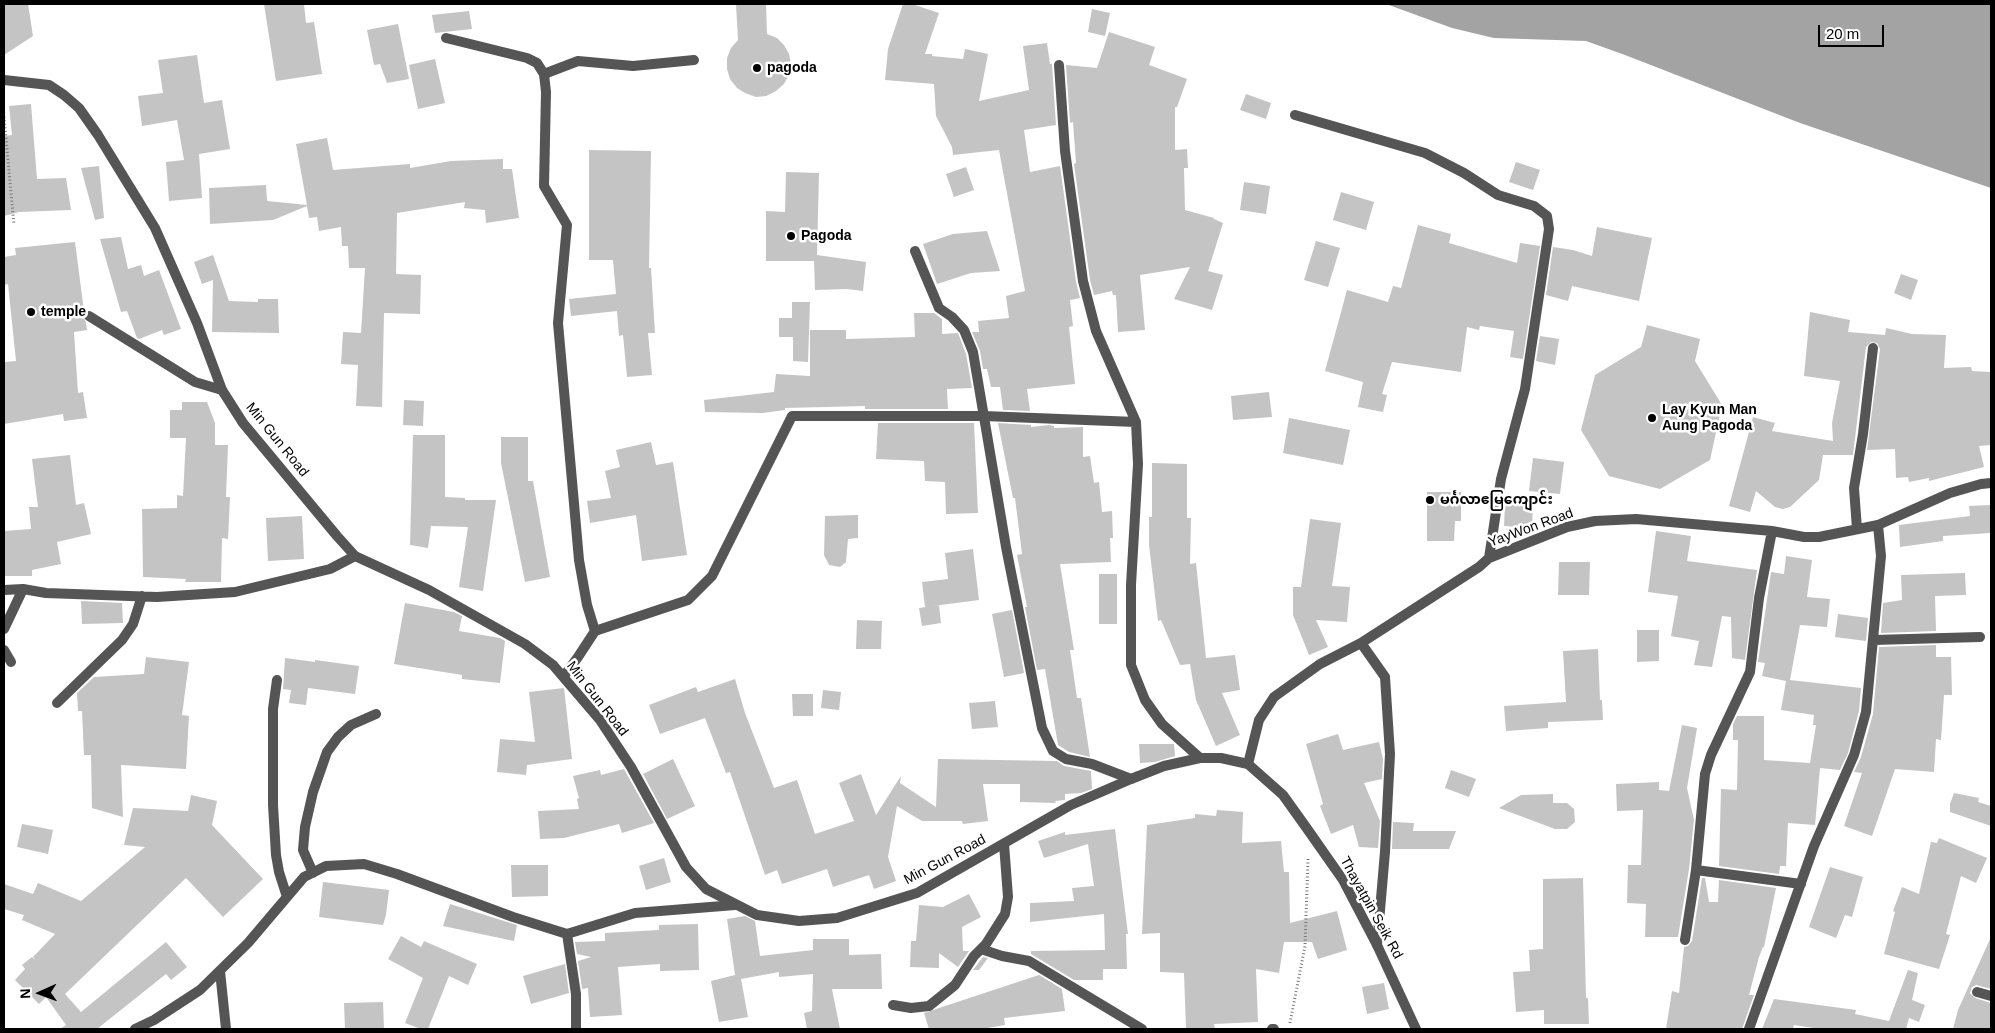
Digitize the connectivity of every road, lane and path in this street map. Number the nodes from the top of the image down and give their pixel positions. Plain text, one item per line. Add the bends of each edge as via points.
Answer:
1 (446, 38) dead end
2 (694, 60) dead end
3 (1059, 65) dead end
4 (544, 74) junction
5 (4, 80) edge
6 (1295, 115) dead end
7 (4, 117) edge
8 (14, 225) dead end
9 (915, 251) dead end
10 (90, 316) dead end
11 (1873, 348) dead end
12 (222, 390) junction
13 (984, 416) junction
14 (1136, 422) junction
15 (1991, 484) edge
16 (1878, 525) junction
17 (1857, 529) junction
18 (1772, 531) junction
19 (355, 556) junction
20 (1489, 558) junction
21 (22, 589) junction
22 (4, 590) edge
23 (142, 596) junction
24 (4, 629) edge
25 (595, 631) junction
26 (1980, 637) dead end
27 (1874, 640) junction
28 (1361, 643) junction
29 (4, 650) edge
30 (11, 662) dead end
31 (564, 676) junction
32 (278, 680) dead end
33 (57, 703) dead end
34 (376, 714) dead end
35 (1200, 758) junction
36 (1248, 764) junction
37 (1131, 779) junction
38 (1308, 830) junction
39 (1004, 844) junction
40 (1696, 870) junction
41 (312, 873) junction
42 (1801, 884) junction
43 (287, 897) junction
44 (735, 905) junction
45 (567, 934) junction
46 (1685, 940) dead end
47 (1377, 945) junction
48 (981, 949) junction
49 (220, 971) junction
50 (1977, 992) dead end
51 (1991, 996) edge
52 (893, 1005) dead end
53 (135, 1029) edge
54 (226, 1029) edge
55 (576, 1029) edge
56 (1142, 1029) edge
57 (1289, 1029) edge
58 (1416, 1029) edge
59 (1749, 1029) edge

1 - 4 street via 527,58 537,63
2 - 4 street via 633,66 578,61
3 - 14 street via 1065,151 1083,281 1096,331
4 - 25 street via 544,186 567,225 558,323 579,560
5 - 12 street, Min Gun Road via 49,85 78,108 98,135 155,228 197,323
6 - 20 street via 1426,153 1498,195 1534,206 1547,216 1550,229 1525,389 1501,479
7 - 8 path
9 - 13 street via 939,308 964,330 974,352
10 - 12 street via 195,382
11 - 17 street via 1864,434 1854,488
12 - 19 street, Min Gun Road via 243,423
13 - 14 street
13 - 25 street via 792,416 712,576 688,600
13 - 37 street via 1042,728 1053,751 1066,759 1092,764
14 - 35 street via 1138,464 1131,585 1131,665 1145,700 1162,724
15 - 16 street, YayWon Road via 1950,493
16 - 17 street, YayWon Road
16 - 27 street via 1880,556
17 - 18 street, YayWon Road via 1819,537
18 - 20 street, YayWon Road via 1636,518 1612,519 1567,527
18 - 40 street via 1750,672 1705,774
19 - 23 street via 330,569 236,592
19 - 31 street, Min Gun Road via 429,590 525,644
20 - 28 street, YayWon Road
21 - 22 street
21 - 23 street via 46,593
21 - 24 street
23 - 33 street via 133,624 122,640
25 - 31 street
26 - 27 street
27 - 42 street via 1866,712 1854,755
28 - 36 street, YayWon Road via 1320,664 1274,697 1259,720
28 - 47 street via 1385,678 1390,754
29 - 30 street
31 - 44 street, Min Gun Road via 600,720 631,767 686,867 706,889
32 - 43 street via 273,710 273,806 276,855
34 - 41 street via 351,725 327,752 305,827 303,850
35 - 36 street, Min Gun Road via 1221,758
35 - 37 street, Min Gun Road via 1164,766
36 - 38 street, Thayatpin Seik Rd via 1283,795
37 - 39 street, Min Gun Road via 1070,806
38 - 47 street, Thayatpin Seik Rd via 1343,880
38 - 57 path via 1305,946
39 - 44 street, Min Gun Road via 917,894 837,918 798,921 757,915
39 - 48 street via 1008,897 1005,914
40 - 42 street
40 - 46 street
41 - 43 street via 304,877
41 - 45 street via 326,866 364,864
42 - 59 street
43 - 49 street
44 - 45 street via 635,913
45 - 55 street via 576,994
47 - 58 street, Thayatpin Seik Rd
48 - 52 street via 955,985 929,1006
48 - 56 street via 1028,961
49 - 53 street via 200,990
49 - 54 street
50 - 51 street

